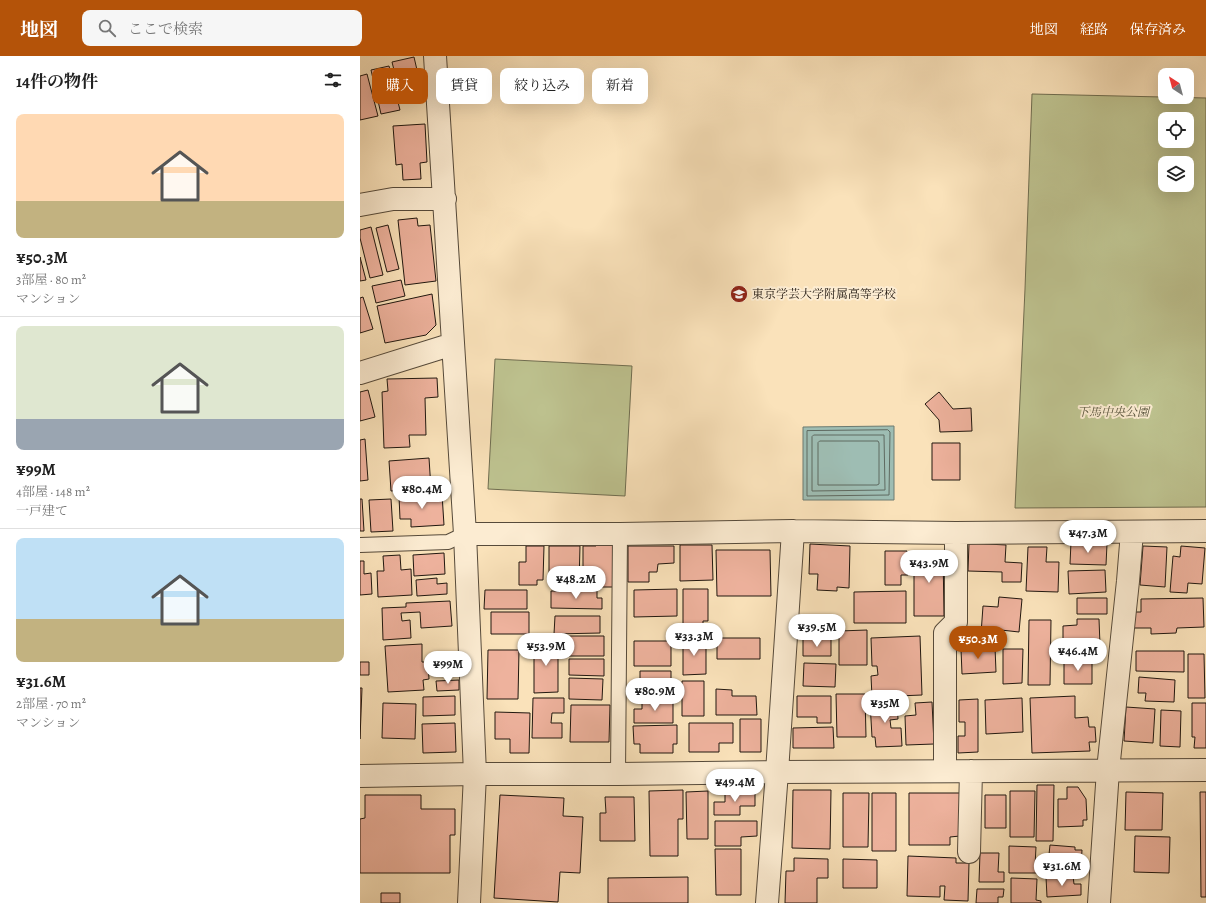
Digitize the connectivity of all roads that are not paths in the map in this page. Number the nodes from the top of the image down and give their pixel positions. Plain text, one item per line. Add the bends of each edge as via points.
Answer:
1 (434, 56) edge
2 (444, 198) junction
3 (360, 205) edge
4 (453, 344) junction
5 (360, 373) edge
6 (793, 531) junction
7 (1206, 531) edge
8 (956, 532) junction
9 (1132, 532) junction
10 (466, 534) junction
11 (620, 534) junction
12 (360, 545) edge
13 (1108, 770) junction
14 (1206, 770) edge
15 (945, 771) junction
16 (971, 771) junction
17 (777, 772) junction
18 (475, 774) junction
19 (618, 774) junction
20 (360, 776) edge
21 (969, 852) dead end
22 (469, 903) edge
23 (767, 903) edge
24 (1099, 903) edge

1 - 2 street
2 - 3 street via 392,199
2 - 4 street
4 - 5 street
4 - 10 street
6 - 8 street
6 - 11 street
6 - 17 street
7 - 9 street
8 - 9 street
8 - 15 street via 956,622 945,633
9 - 13 street
10 - 11 street
10 - 12 lane via 448,542
10 - 18 street
11 - 19 lane
13 - 14 street
13 - 16 street
13 - 24 street
15 - 16 street
15 - 17 street
16 - 21 street
17 - 19 street
17 - 23 street
18 - 19 street
18 - 20 street
18 - 22 street

